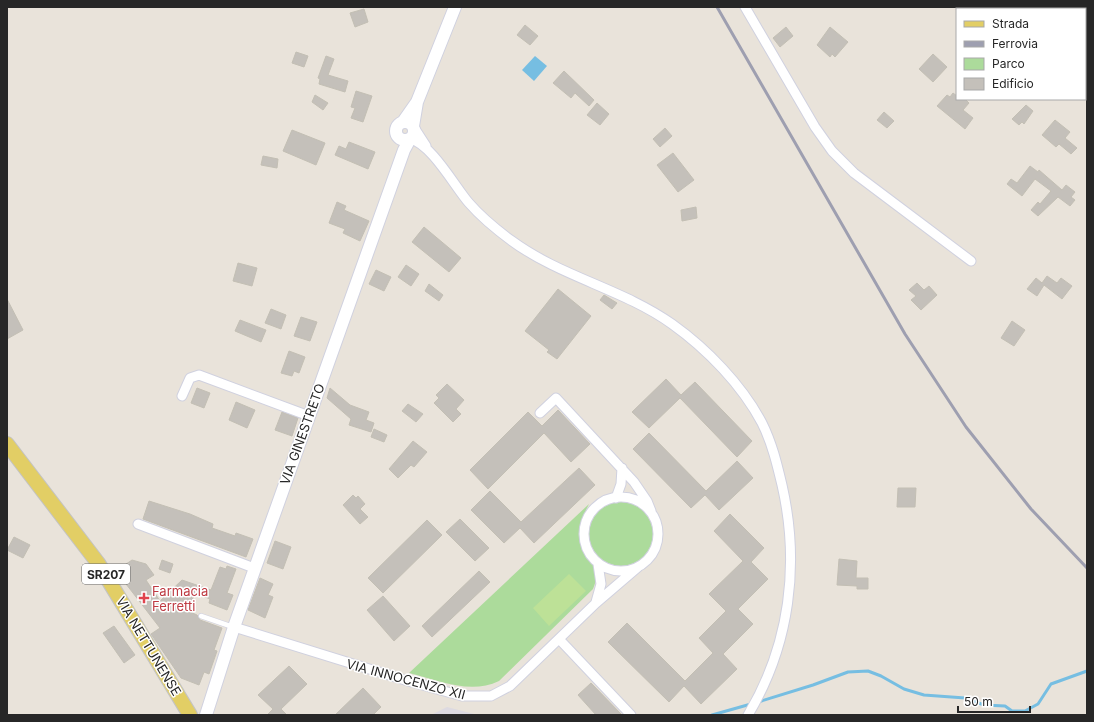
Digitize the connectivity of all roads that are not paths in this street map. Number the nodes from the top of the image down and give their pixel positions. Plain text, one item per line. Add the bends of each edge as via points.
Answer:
1 (455, 7) edge
2 (745, 7) edge
3 (408, 131) junction
4 (971, 261) dead end
5 (182, 396) dead end
6 (540, 413) dead end
7 (309, 416) junction
8 (7, 444) edge
9 (622, 468) junction
10 (616, 498) junction
11 (653, 516) junction
12 (138, 524) dead end
13 (598, 564) junction
14 (638, 567) junction
15 (254, 568) junction
16 (596, 603) junction
17 (201, 616) dead end
18 (234, 627) junction
19 (559, 640) junction
20 (750, 712) edge
21 (190, 715) edge
22 (206, 715) edge
23 (631, 715) edge

1 - 3 street, VIA GINESTRETO
2 - 4 street via 815,127 837,156 858,177
3 - 7 street, VIA GINESTRETO via 403,155
3 - 20 street via 429,151 460,193 496,229 549,264 626,298 672,324 720,367 757,415 769,439 781,479 789,524 791,566 790,592 783,630 772,666
5 - 7 street via 190,378 199,375
6 - 9 street, VIA INNOCENZO XII via 556,398
7 - 15 street, VIA GINESTRETO
8 - 21 main road, VIA NETTUNENSE / SR207 via 98,563
9 - 10 street via 621,484
9 - 11 street, VIA INNOCENZO XII via 644,495
10 - 11 street via 637,501
10 - 13 street via 598,505 586,522 586,545
11 - 14 street, VIA INNOCENZO XII via 658,530 657,541 654,551
12 - 15 street
13 - 14 street via 618,571
13 - 16 street via 601,584
14 - 16 street, VIA INNOCENZO XII
15 - 18 street, VIA GINESTRETO
16 - 19 street, VIA INNOCENZO XII
17 - 18 lane
18 - 19 street, VIA INNOCENZO XII via 414,683 475,697 491,696 505,690
18 - 22 street, VIA GINESTRETO
19 - 23 street

